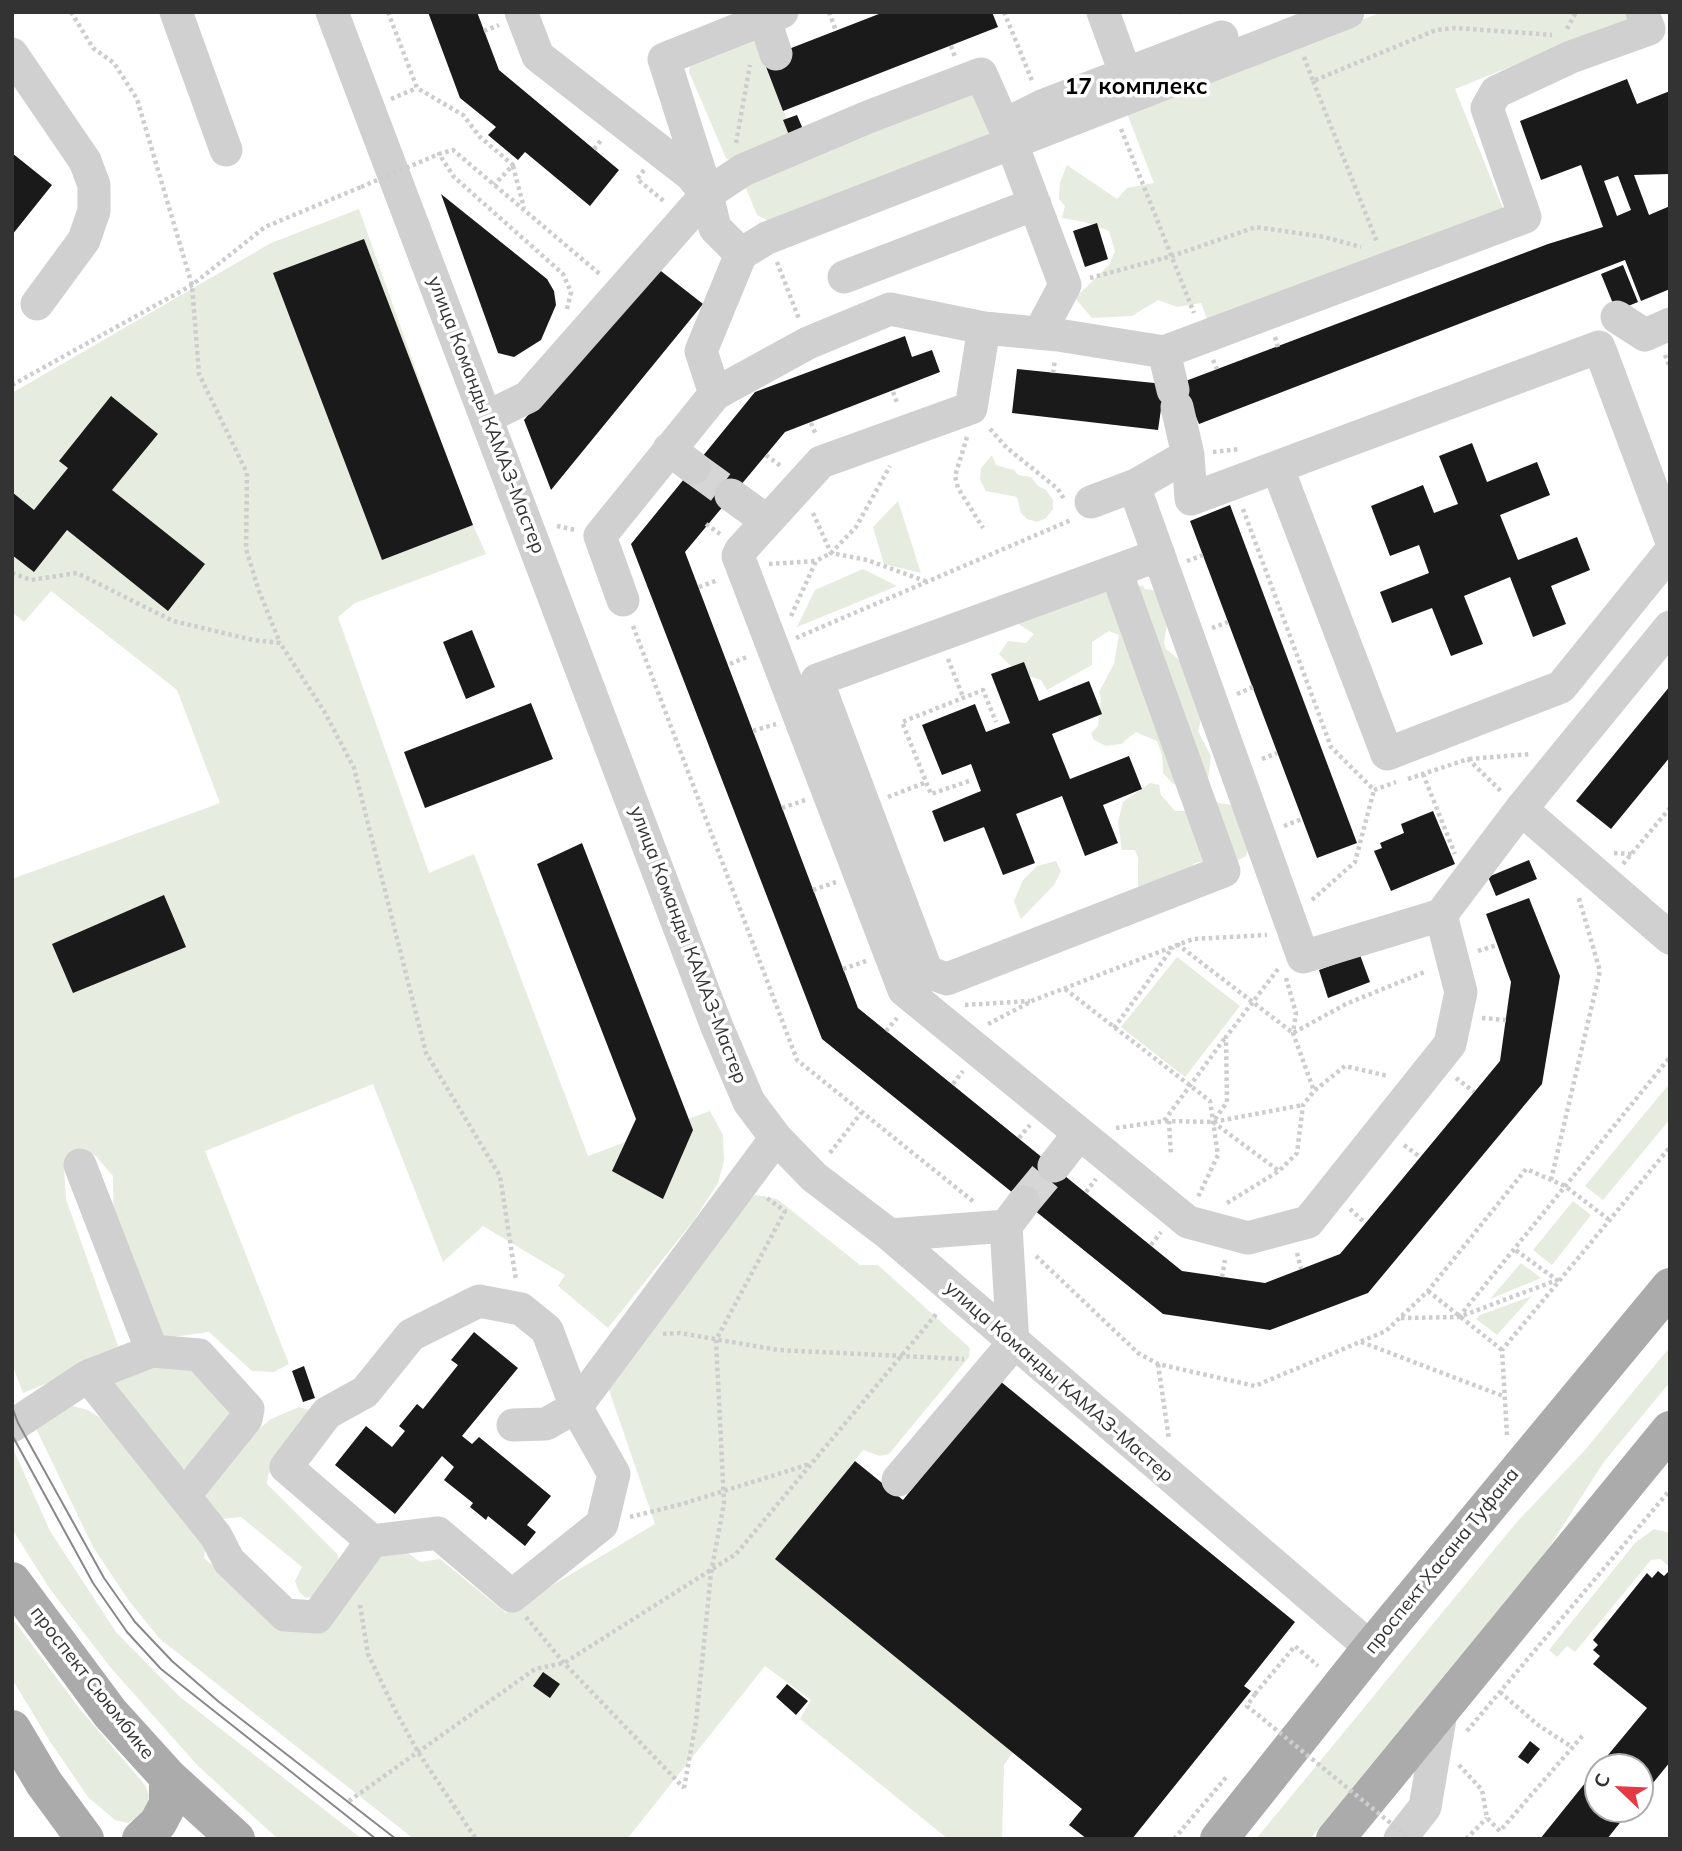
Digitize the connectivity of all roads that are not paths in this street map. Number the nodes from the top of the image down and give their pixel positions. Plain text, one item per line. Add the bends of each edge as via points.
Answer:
1 (176, 12) edge
2 (332, 12) edge
3 (522, 12) edge
4 (1103, 12) edge
5 (1348, 12) edge
6 (1642, 12) edge
7 (774, 16) edge
8 (1290, 23) edge
9 (12, 54) edge
10 (763, 59) road end
11 (1124, 92) junction
12 (1008, 134) junction
13 (226, 150) dead end
14 (707, 194) junction
15 (1035, 204) junction
16 (754, 246) junction
17 (844, 277) dead end
18 (37, 304) dead end
19 (1617, 317) dead end
20 (1670, 324) edge
21 (984, 328) junction
22 (1041, 332) junction
23 (1164, 352) junction
24 (715, 394) junction
25 (487, 417) junction
26 (1188, 455) junction
27 (1278, 469) junction
28 (1136, 485) junction
29 (731, 495) tunnel mouth
30 (1091, 502) dead end
31 (767, 522) junction
32 (1670, 537) edge
33 (1670, 552) edge
34 (1159, 555) junction
35 (1116, 571) junction
36 (623, 600) dead end
37 (1670, 627) edge
38 (1521, 809) junction
39 (1441, 915) junction
40 (1670, 938) edge
41 (1079, 1134) junction
42 (776, 1138) junction
43 (80, 1165) dead end
44 (1054, 1166) tunnel mouth
45 (890, 1235) junction
46 (1670, 1287) edge
47 (1670, 1312) edge
48 (1620, 1345) junction
49 (152, 1351) junction
50 (1007, 1351) junction
51 (88, 1376) junction
52 (576, 1407) junction
53 (513, 1425) dead end
54 (12, 1426) edge
55 (1670, 1430) edge
56 (898, 1480) dead end
57 (184, 1496) junction
58 (364, 1551) junction
59 (12, 1581) edge
60 (1371, 1647) junction
61 (1454, 1720) junction
62 (12, 1729) edge
63 (168, 1777) junction
64 (1395, 1828) edge
65 (85, 1839) edge
66 (141, 1839) edge
67 (236, 1839) edge
68 (1219, 1839) edge
69 (1335, 1839) edge

1 - 13 street
2 - 25 street, улица Команды КАМАЗ-Мастер
3 - 14 street via 538,56 691,175
4 - 11 street
5 - 8 street
6 - 23 street via 1648,29 1571,57 1496,92 1486,107 1525,217 1384,261
7 - 10 street
7 - 14 street via 664,59
8 - 11 street
9 - 18 street via 85,161 94,185 94,211 84,240
11 - 12 street
11 - 12 street via 1042,106
12 - 14 street via 981,74 743,170
12 - 15 street
12 - 16 street
14 - 16 street via 715,228
14 - 25 street via 527,397
15 - 17 street
15 - 22 street via 1065,285
16 - 24 street via 701,351
19 - 20 street via 1645,335
21 - 22 street
21 - 24 street via 890,309 808,343
21 - 31 street via 971,408 821,463
22 - 23 street
23 - 26 street
24 - 36 street via 681,458 600,536
25 - 42 street, улица Команды КАМАЗ-Мастер via 717,1027 749,1102
26 - 27 street via 1191,499
26 - 28 street
27 - 32 street via 1599,347
27 - 33 street via 1388,754 1561,687
28 - 30 street
28 - 34 street
29 - 31 street
31 - 41 street via 738,556 904,990
34 - 35 street
34 - 39 street via 1293,960
35 - 35 street via 817,680 927,972 947,979 1224,871
37 - 38 street
38 - 39 street
38 - 40 street
39 - 41 street via 1461,992 1450,1044 1308,1222 1248,1238 1188,1222
41 - 44 street
42 - 45 street, улица Команды КАМАЗ-Мастер via 814,1177
42 - 52 street
43 - 49 street
45 - 50 street, улица Команды КАМАЗ-Мастер via 955,1292
45 - 50 street via 1015,1214
46 - 48 main road, проспект Хасана Туфана
47 - 48 main road
48 - 60 main road, проспект Хасана Туфана
49 - 51 street
49 - 57 street via 199,1355 248,1409 246,1419
50 - 56 street
50 - 60 street, улица Команды КАМАЗ-Мастер via 1176,1482
51 - 54 street
51 - 57 street
52 - 53 street via 546,1424
52 - 58 street via 614,1474 602,1524 512,1596 438,1533
52 - 58 street via 547,1330 521,1309 479,1301 411,1335 365,1392 327,1413 286,1466
55 - 61 main road
57 - 58 street via 216,1536 229,1561 285,1615 317,1617
59 - 63 main road, проспект Сююмбике via 110,1713
60 - 68 main road, проспект Хасана Туфана
61 - 64 street via 1431,1774 1425,1807
61 - 69 main road
62 - 65 main road
63 - 66 main road via 167,1804 158,1824
63 - 67 main road, проспект Сююмбике

